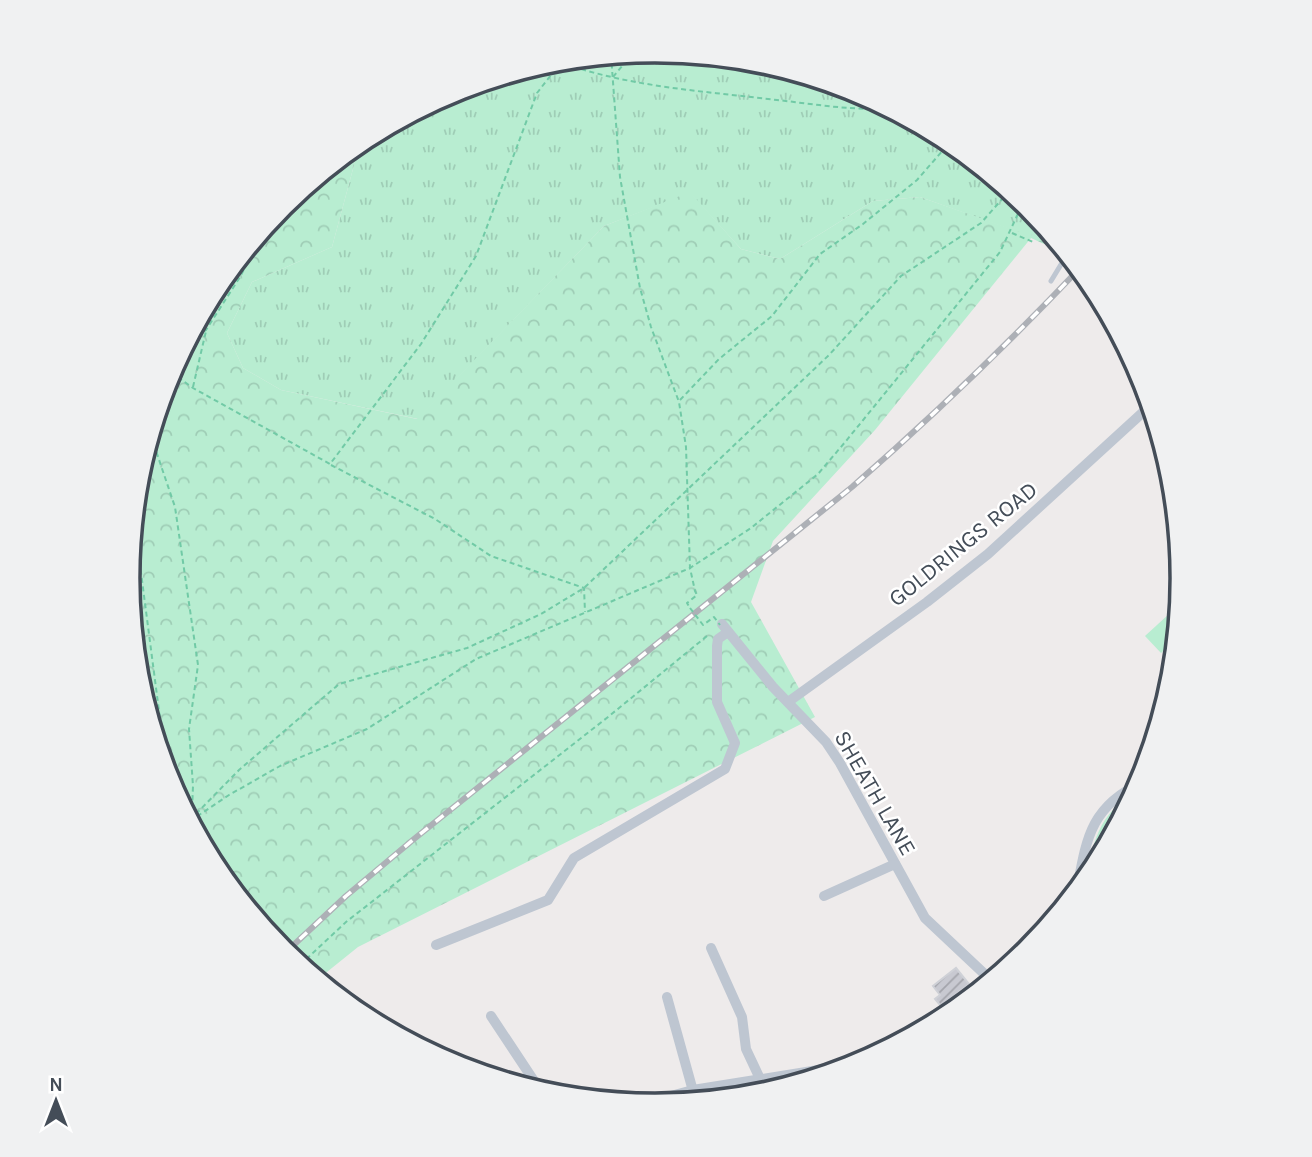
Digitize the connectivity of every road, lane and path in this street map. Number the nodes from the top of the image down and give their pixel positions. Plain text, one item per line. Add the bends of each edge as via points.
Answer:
1 (624, 64) edge
2 (611, 65) edge
3 (581, 68) edge
4 (552, 74) edge
5 (612, 78) junction
6 (865, 108) edge
7 (943, 151) edge
8 (1003, 198) edge
9 (1020, 213) edge
10 (1011, 233) junction
11 (1032, 242) dead end
12 (1063, 262) edge
13 (244, 268) edge
14 (1051, 281) dead end
15 (206, 330) joint
16 (181, 379) edge
17 (193, 388) junction
18 (678, 402) junction
19 (1144, 412) edge
20 (156, 453) edge
21 (330, 464) junction
22 (688, 491) junction
23 (690, 568) junction
24 (141, 569) edge
25 (584, 589) junction
26 (586, 614) junction
27 (724, 627) junction
28 (788, 702) junction
29 (160, 718) edge
30 (1124, 793) edge
31 (192, 802) edge
32 (197, 812) edge
33 (199, 815) edge
34 (895, 864) junction
35 (1082, 870) edge
36 (824, 897) dead end
37 (436, 945) dead end
38 (711, 948) dead end
39 (307, 958) edge
40 (985, 975) edge
41 (667, 997) dead end
42 (491, 1016) dead end
43 (785, 1077) edge
44 (532, 1078) edge
45 (761, 1081) junction
46 (694, 1091) junction
47 (686, 1093) edge

1 - 5 path
2 - 5 path
3 - 5 path
4 - 21 path via 537,93 476,256 421,344
5 - 6 path
5 - 18 path via 620,177 640,288
7 - 18 path via 917,180 820,254 772,316 719,359
8 - 22 path via 981,223 901,276 829,355
9 - 10 path
10 - 11 path
10 - 23 path via 818,474 751,528
12 - 14 lane
13 - 15 path
15 - 17 path
16 - 17 path
17 - 21 path
18 - 22 path via 687,447
19 - 28 street, GOLDRINGS ROAD via 988,555
20 - 31 path via 175,507 198,665 189,729
21 - 25 path via 435,519 491,556
22 - 23 path
22 - 25 path
23 - 26 path
23 - 27 path, bridge via 697,595 687,603 703,625 714,617
24 - 29 path
25 - 26 path
25 - 32 path via 467,648 339,684
26 - 33 path via 476,659 366,729 280,766
27 - 28 street, SHEATH LANE
27 - 37 street via 717,646 717,702 734,743 724,769 574,858 548,900
27 - 39 path via 346,922
28 - 34 street, SHEATH LANE via 840,763
30 - 35 street via 1091,827
34 - 36 street
34 - 40 street, SHEATH LANE via 925,918
38 - 45 street via 742,1017 746,1049
41 - 46 street
42 - 44 street
43 - 45 street
45 - 46 street
46 - 47 street

